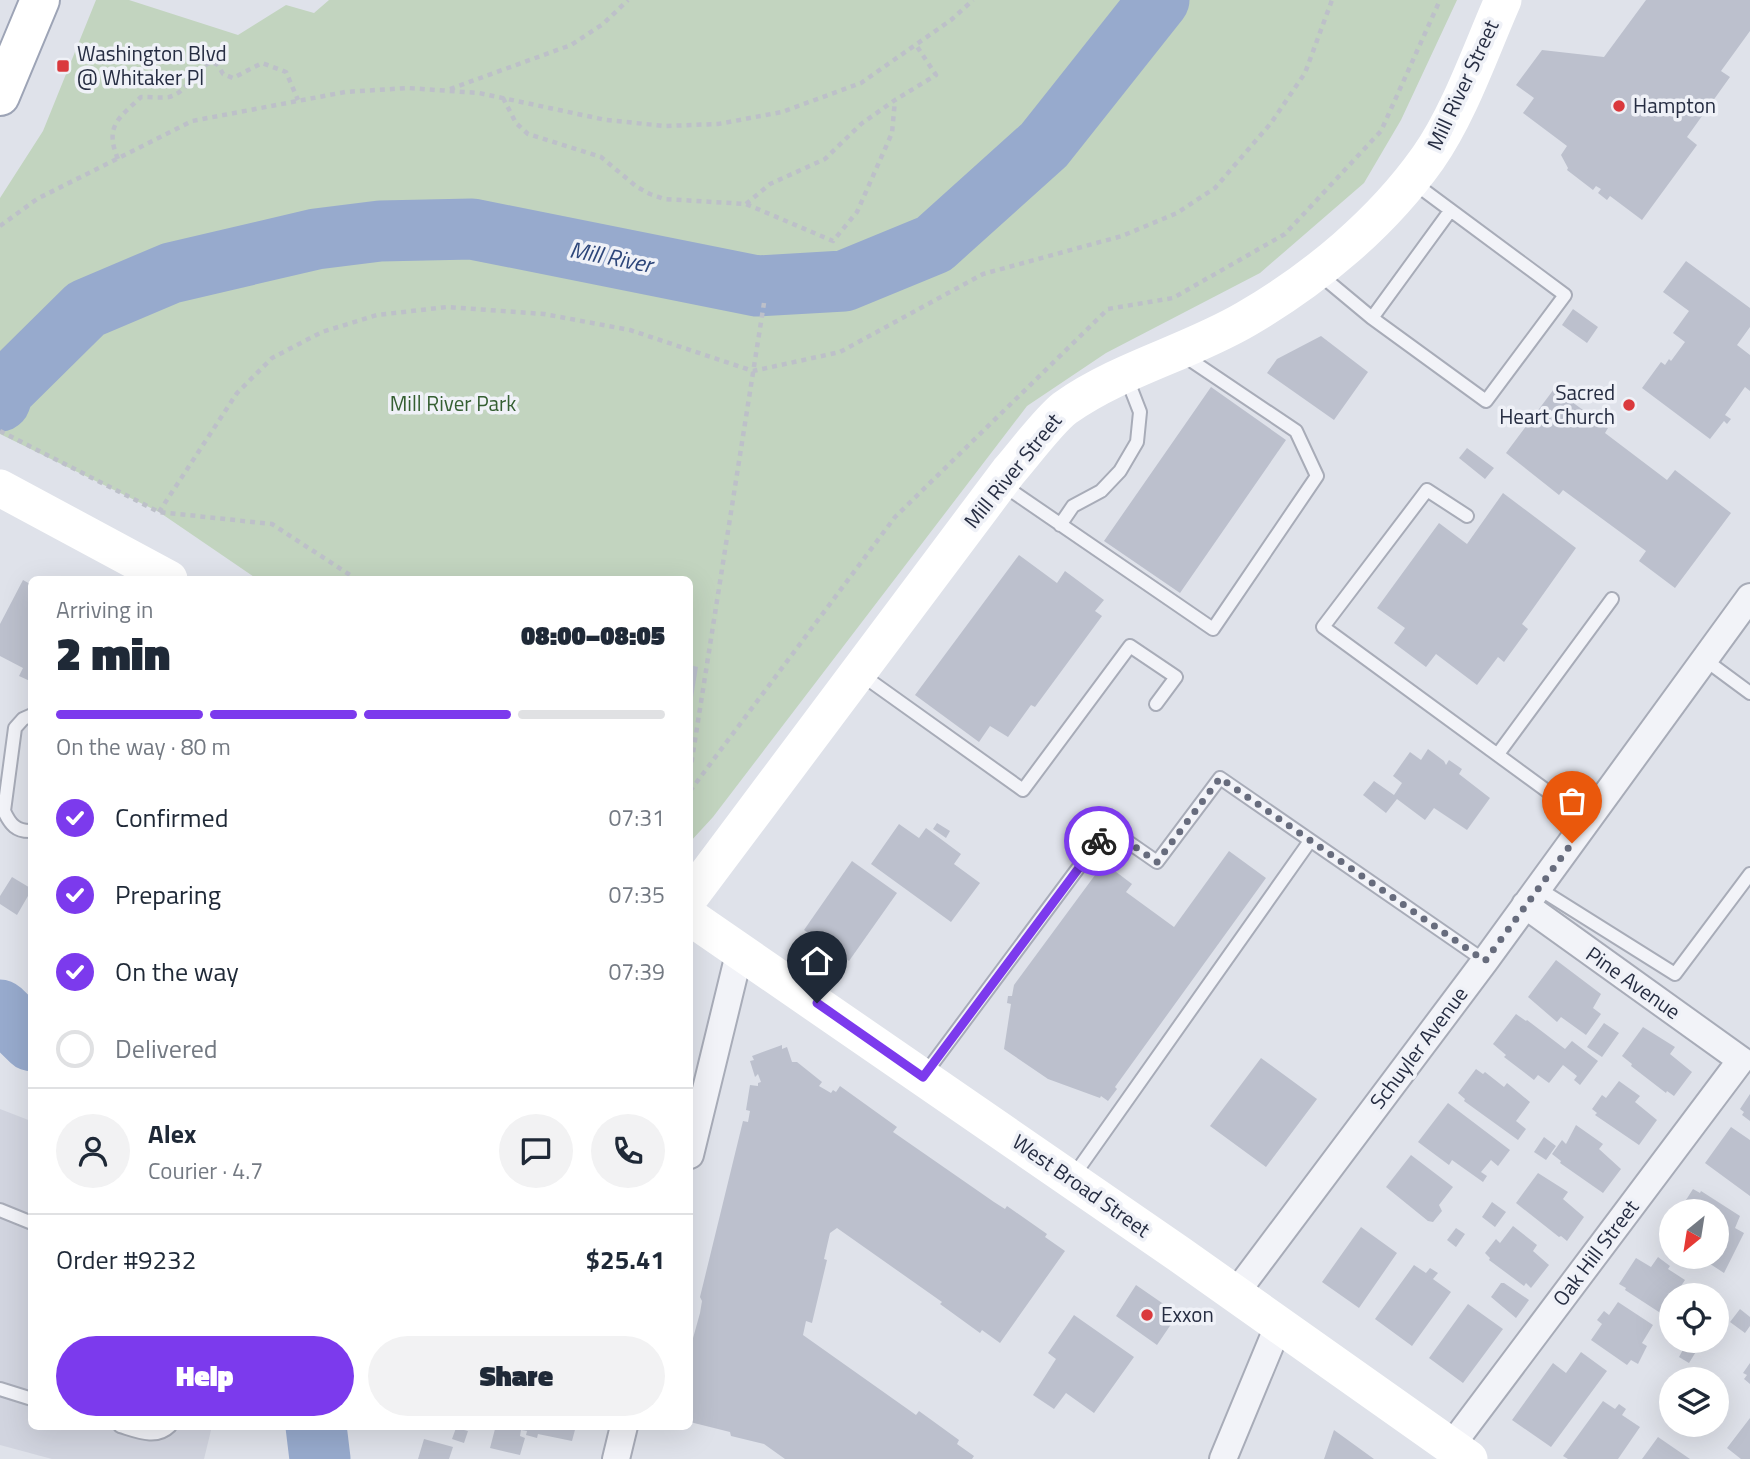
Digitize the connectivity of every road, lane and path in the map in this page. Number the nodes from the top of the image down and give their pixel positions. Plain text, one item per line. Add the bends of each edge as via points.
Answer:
1 (40, 0) edge
2 (628, 0) edge
3 (973, 0) edge
4 (1332, 0) edge
5 (1503, 0) edge
6 (916, 45) junction
7 (446, 91) junction
8 (0, 96) edge
9 (502, 97) junction
10 (895, 100) junction
11 (299, 101) junction
12 (118, 159) junction
13 (1410, 179) junction
14 (746, 204) junction
15 (1450, 211) junction
16 (0, 226) edge
17 (1318, 272) junction
18 (764, 303) dead end
19 (1372, 318) junction
20 (1177, 351) junction
21 (752, 371) junction
22 (1126, 375) junction
23 (0, 431) edge
24 (1000, 483) junction
25 (0, 488) edge
26 (159, 512) junction
27 (1467, 516) dead end
28 (1060, 525) junction
29 (163, 576) edge
30 (351, 576) edge
31 (1750, 597) edge
32 (1612, 599) dead end
33 (1704, 659) junction
34 (858, 673) junction
35 (1750, 693) edge
36 (1156, 704) dead end
37 (28, 717) edge
38 (693, 753) edge
39 (1498, 754) junction
40 (1588, 821) junction
41 (28, 831) edge
42 (1310, 841) junction
43 (1750, 874) edge
44 (1532, 896) junction
45 (693, 917) edge
46 (740, 950) junction
47 (1485, 961) junction
48 (1741, 1060) joint
49 (923, 1077) junction
50 (693, 1143) edge
51 (1071, 1180) junction
52 (0, 1210) edge
53 (28, 1221) edge
54 (1235, 1294) junction
55 (1279, 1324) junction
56 (0, 1389) edge
57 (28, 1398) edge
58 (133, 1430) edge
59 (166, 1430) edge
60 (623, 1430) edge
61 (1460, 1453) edge
62 (616, 1459) edge
63 (1223, 1459) edge

1 - 8 main road
2 - 7 path via 603,24 570,45
3 - 6 path
4 - 21 path via 1304,73 1270,123 1215,188 1186,207 1122,236 983,274 841,352
5 - 13 main road, Mill River Street via 1457,106 1429,158
6 - 9 path via 861,83 822,99 718,124 666,126 606,120
6 - 10 path via 936,75
7 - 9 path
7 - 11 path via 345,92
9 - 14 path via 528,134 601,158 650,194 664,199
10 - 14 path via 861,124 825,159 770,184
10 - 14 path via 892,133 857,212 833,241
11 - 12 path via 192,121
11 - 12 path via 286,72 262,63 233,78 212,62 171,96 141,97 116,121 111,143
12 - 16 path via 37,199
13 - 15 lane
13 - 17 main road, Mill River Street via 1373,223
15 - 19 lane
15 - 19 lane via 1565,295 1486,401
17 - 19 lane
17 - 20 main road, Mill River Street via 1245,320
18 - 21 path
20 - 22 main road, Mill River Street
20 - 28 lane via 1296,431 1317,476 1213,629
21 - 26 path via 630,330 544,314 447,307 377,315 322,332 272,358 237,393
21 - 38 path
22 - 24 main road, Mill River Street via 1063,409
22 - 28 lane via 1140,412 1138,442 1120,471 1101,491 1073,506
23 - 26 path
24 - 28 lane
24 - 34 main road, Mill River Street
25 - 29 main road
26 - 30 path via 272,524
27 - 39 lane via 1427,490 1323,627
31 - 33 street, Schuyler Avenue
32 - 39 lane
33 - 35 lane
33 - 40 street, Schuyler Avenue
34 - 36 lane via 1023,790 1130,646 1176,677
34 - 45 main road, Mill River Street
37 - 41 lane via 15,728 4,811 10,824
39 - 40 lane
40 - 44 street, Schuyler Avenue
42 - 47 lane
42 - 49 lane via 1220,778 1157,862 1108,828
42 - 51 lane
43 - 44 lane via 1675,974
44 - 47 street, Schuyler Avenue
44 - 48 street, Pine Avenue
45 - 46 main road, West Broad Street
46 - 49 main road, West Broad Street
46 - 50 street
47 - 54 street, Schuyler Avenue
48 - 61 street, Oak Hill Street
49 - 51 main road, West Broad Street
51 - 54 main road, West Broad Street
52 - 53 lane
54 - 55 main road, West Broad Street
55 - 61 main road, West Broad Street
55 - 63 street
56 - 57 lane
58 - 59 lane via 146,1434
60 - 62 street

